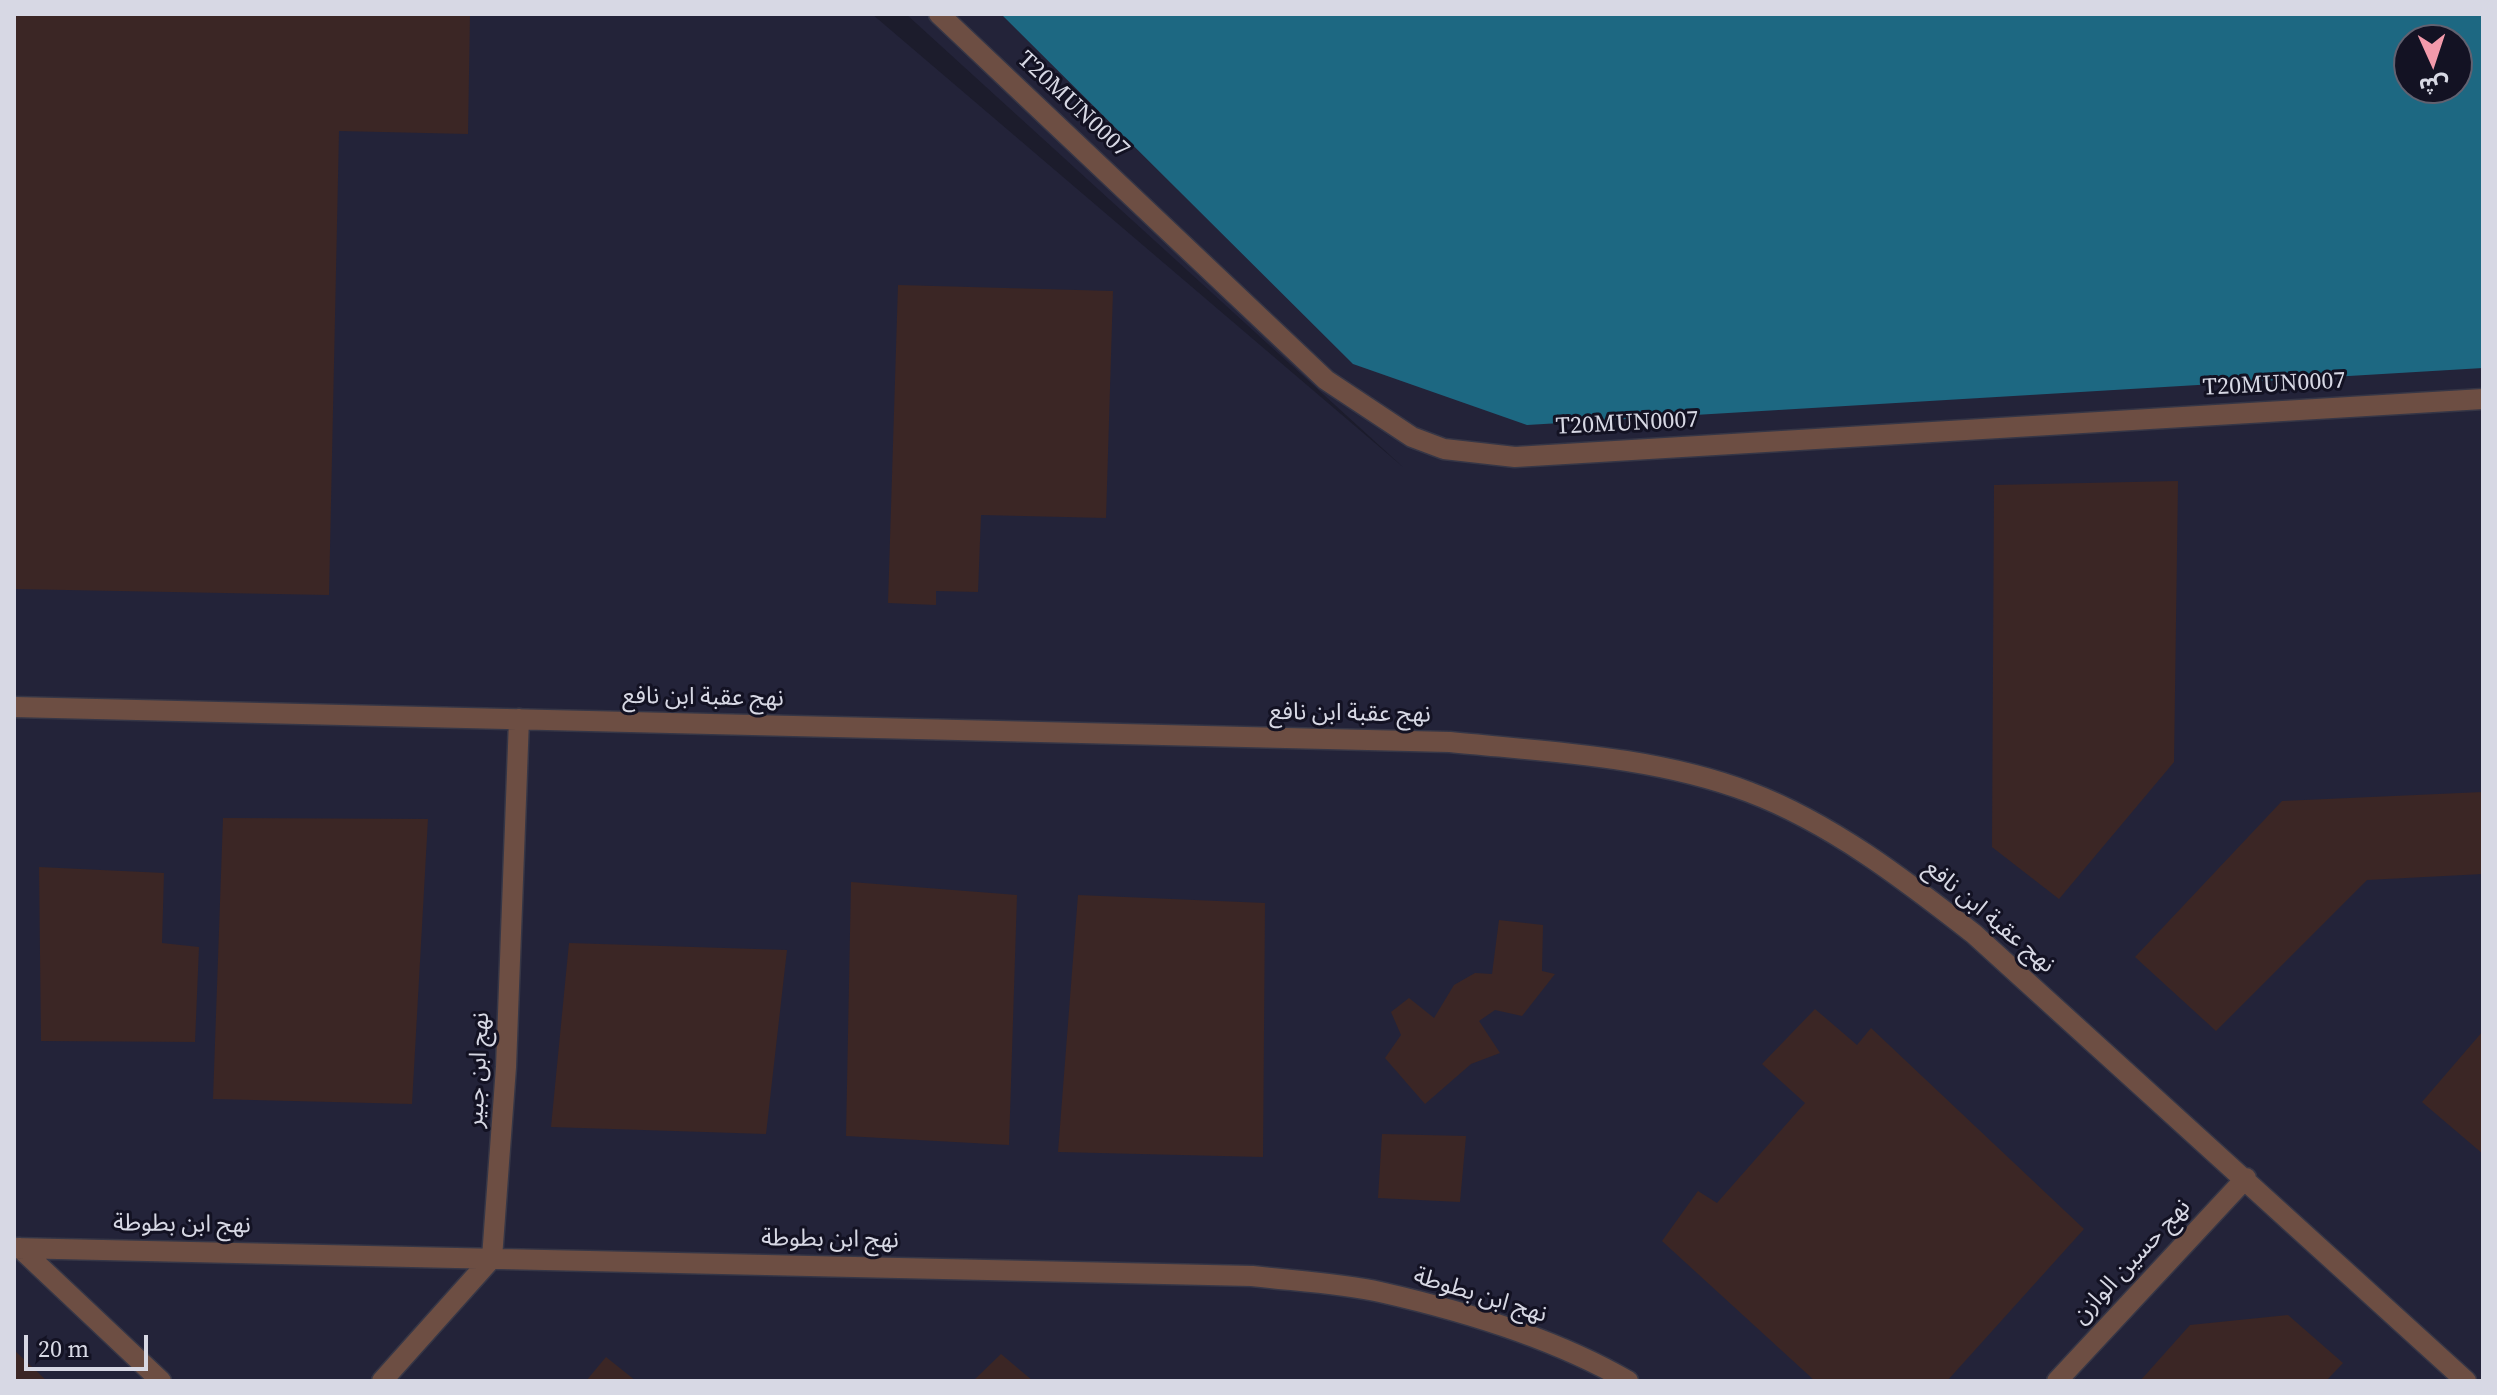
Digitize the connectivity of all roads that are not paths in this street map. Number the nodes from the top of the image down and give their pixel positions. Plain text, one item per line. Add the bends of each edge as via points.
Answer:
1 (939, 14) edge
2 (2483, 399) edge
3 (14, 707) edge
4 (519, 719) junction
5 (2246, 1178) junction
6 (17, 1248) edge
7 (492, 1258) junction
8 (161, 1381) edge
9 (382, 1381) edge
10 (1628, 1381) edge
11 (2057, 1381) edge
12 (2466, 1381) edge

1 - 2 street, T20MUN0007 via 1326,380 1412,437 1444,449 1515,457
3 - 4 street, نهج عقبة ابن نافع
4 - 5 street, نهج عقبة ابن نافع via 1450,742 1628,760 1749,792 1903,878 1974,934
4 - 7 street, نهج ابن جبير via 506,1067
5 - 11 street, نهج حسين الوازن
5 - 12 street, نهج عقبة ابن نافع
6 - 7 street, نهج ابن بطوطة
6 - 8 street
7 - 9 street
7 - 10 street, نهج ابن بطوطة via 1252,1276 1394,1296 1589,1359

